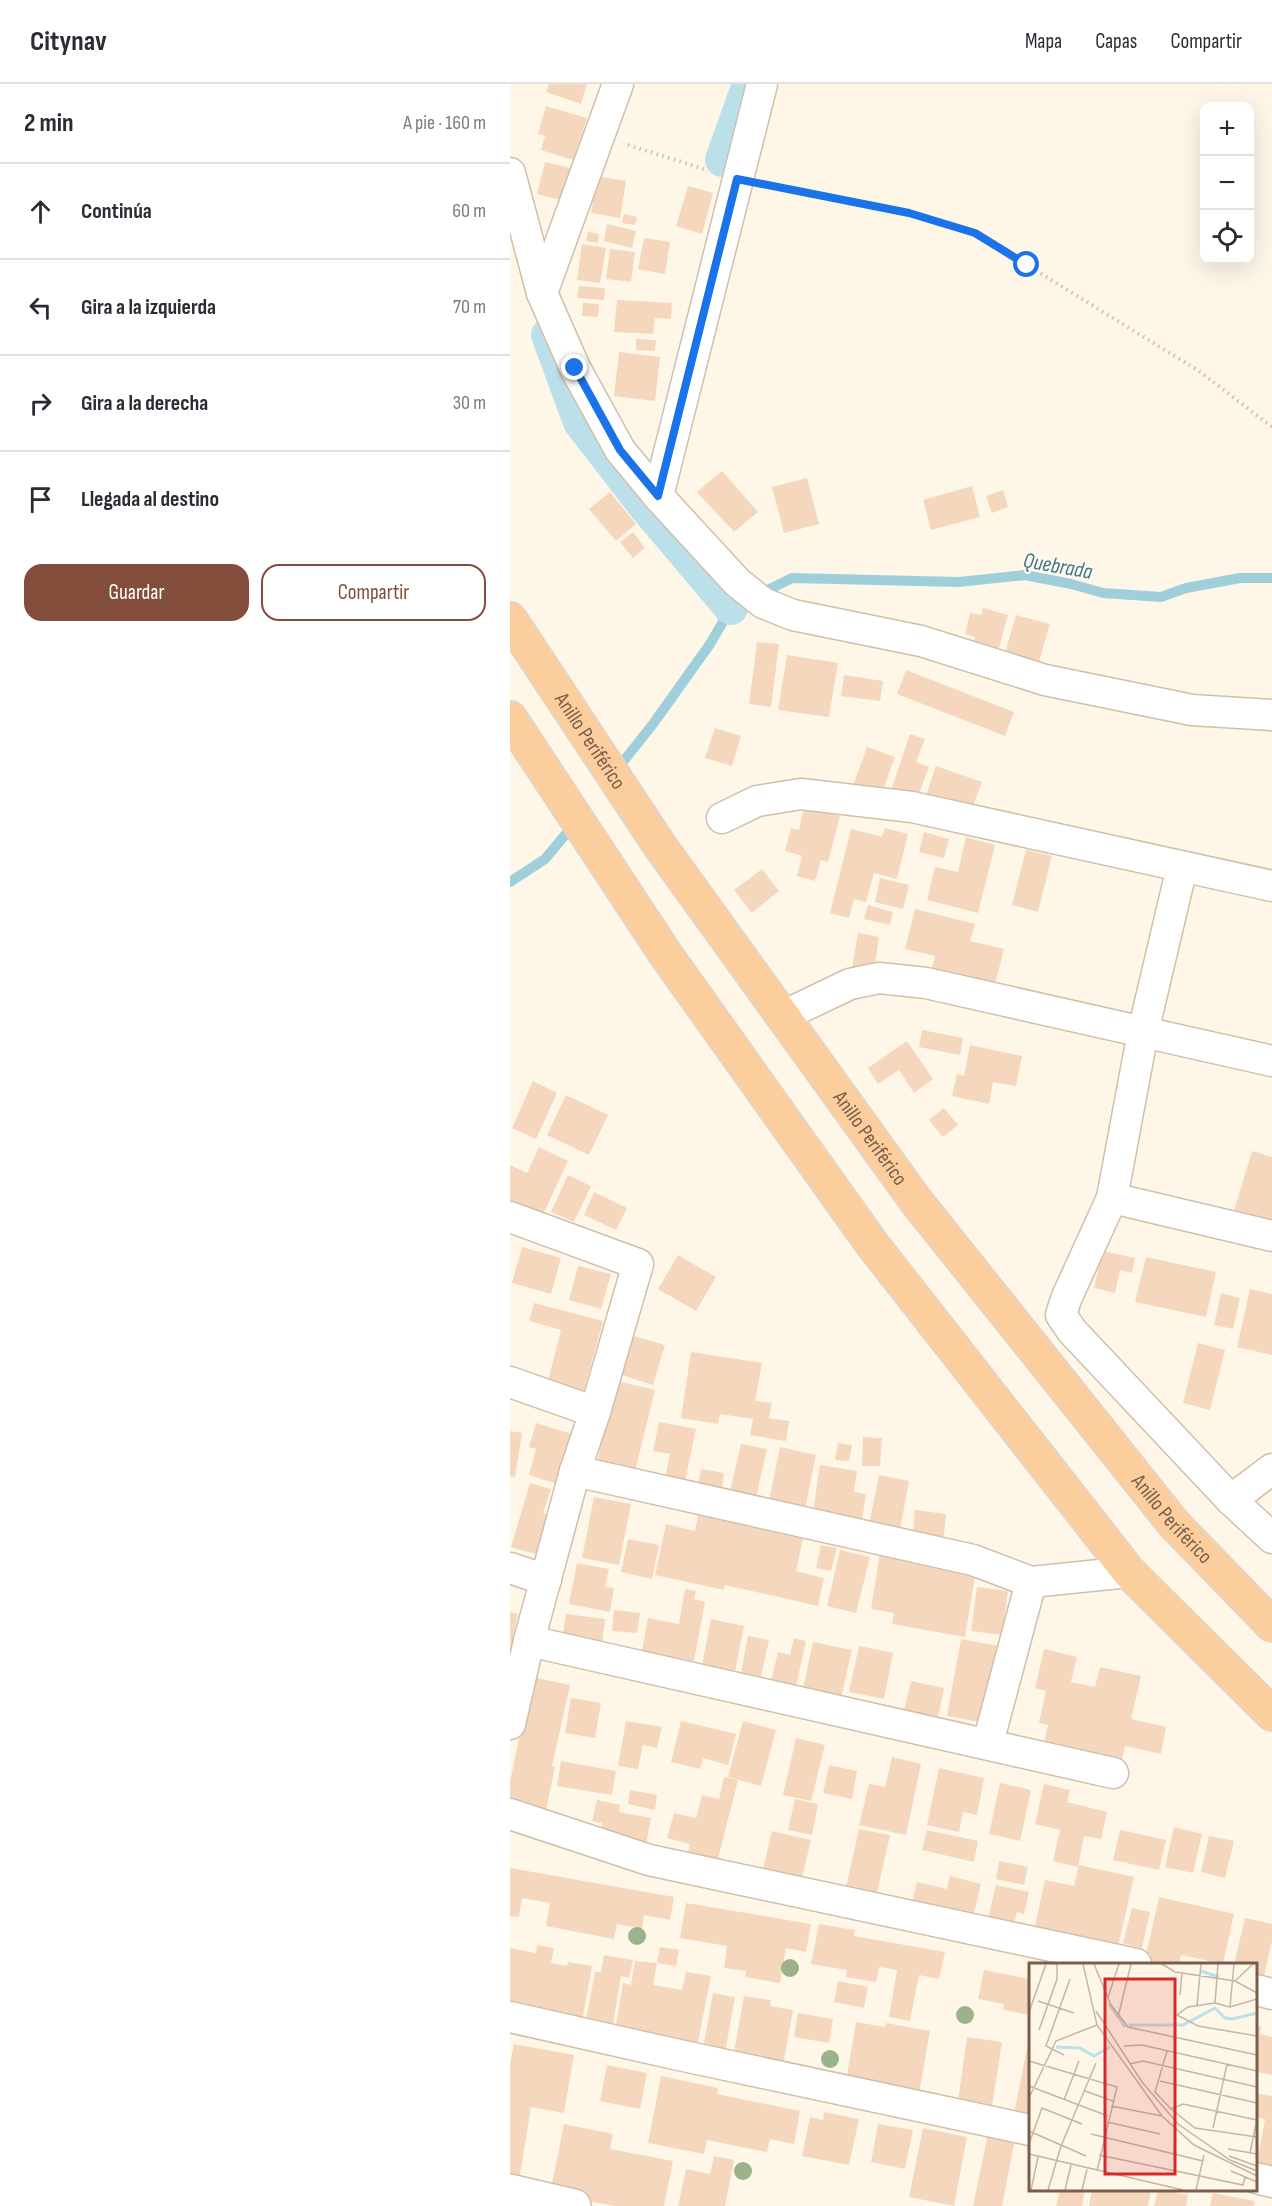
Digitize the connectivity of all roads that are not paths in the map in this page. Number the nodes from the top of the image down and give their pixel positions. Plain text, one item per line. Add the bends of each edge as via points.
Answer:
1 (618, 84) edge
2 (762, 84) edge
3 (510, 173) edge
4 (542, 293) junction
5 (658, 496) junction
6 (510, 619) edge
7 (1272, 715) edge
8 (510, 718) edge
9 (722, 818) dead end
10 (1182, 867) junction
11 (1272, 886) edge
12 (783, 1016) junction
13 (1143, 1032) junction
14 (1272, 1061) edge
15 (1112, 1198) junction
16 (510, 1217) edge
17 (1272, 1236) edge
18 (510, 1382) edge
19 (595, 1412) junction
20 (1272, 1469) edge
21 (575, 1471) junction
22 (1231, 1500) junction
23 (1272, 1538) edge
24 (510, 1568) edge
25 (1129, 1572) junction
26 (546, 1580) junction
27 (1032, 1582) junction
28 (1272, 1625) edge
29 (529, 1641) junction
30 (1272, 1714) edge
31 (510, 1724) edge
32 (988, 1743) junction
33 (1113, 1773) dead end
34 (510, 1814) edge
35 (1127, 1963) edge
36 (1257, 1990) edge
37 (1272, 1994) edge
38 (510, 2017) edge
39 (1029, 2130) edge
40 (1257, 2178) edge
41 (1272, 2182) edge
42 (510, 2191) edge
43 (574, 2206) edge

1 - 4 street
2 - 5 street
3 - 4 street
4 - 5 street via 575,368 620,450
5 - 7 street via 737,582 763,603 793,615 921,640 1045,680 1192,710
6 - 12 highway, Anillo Periférico via 660,846
8 - 25 highway via 666,956 872,1244
9 - 10 street via 757,801 801,794 912,807
10 - 11 street
10 - 13 street
12 - 13 street via 850,984 879,978 926,983
12 - 28 highway, Anillo Periférico via 916,1201 1174,1524
13 - 14 street
13 - 15 street
15 - 17 street
15 - 22 street via 1061,1315
16 - 19 street via 638,1264
18 - 19 street
19 - 21 street
20 - 22 street
21 - 26 street
21 - 27 street via 973,1560
22 - 23 street
24 - 26 street
25 - 27 street
25 - 30 highway
26 - 29 street
27 - 32 street
29 - 31 street
29 - 32 street
32 - 33 street
34 - 35 street via 649,1860
36 - 37 street
38 - 39 street
40 - 41 street
42 - 43 street

